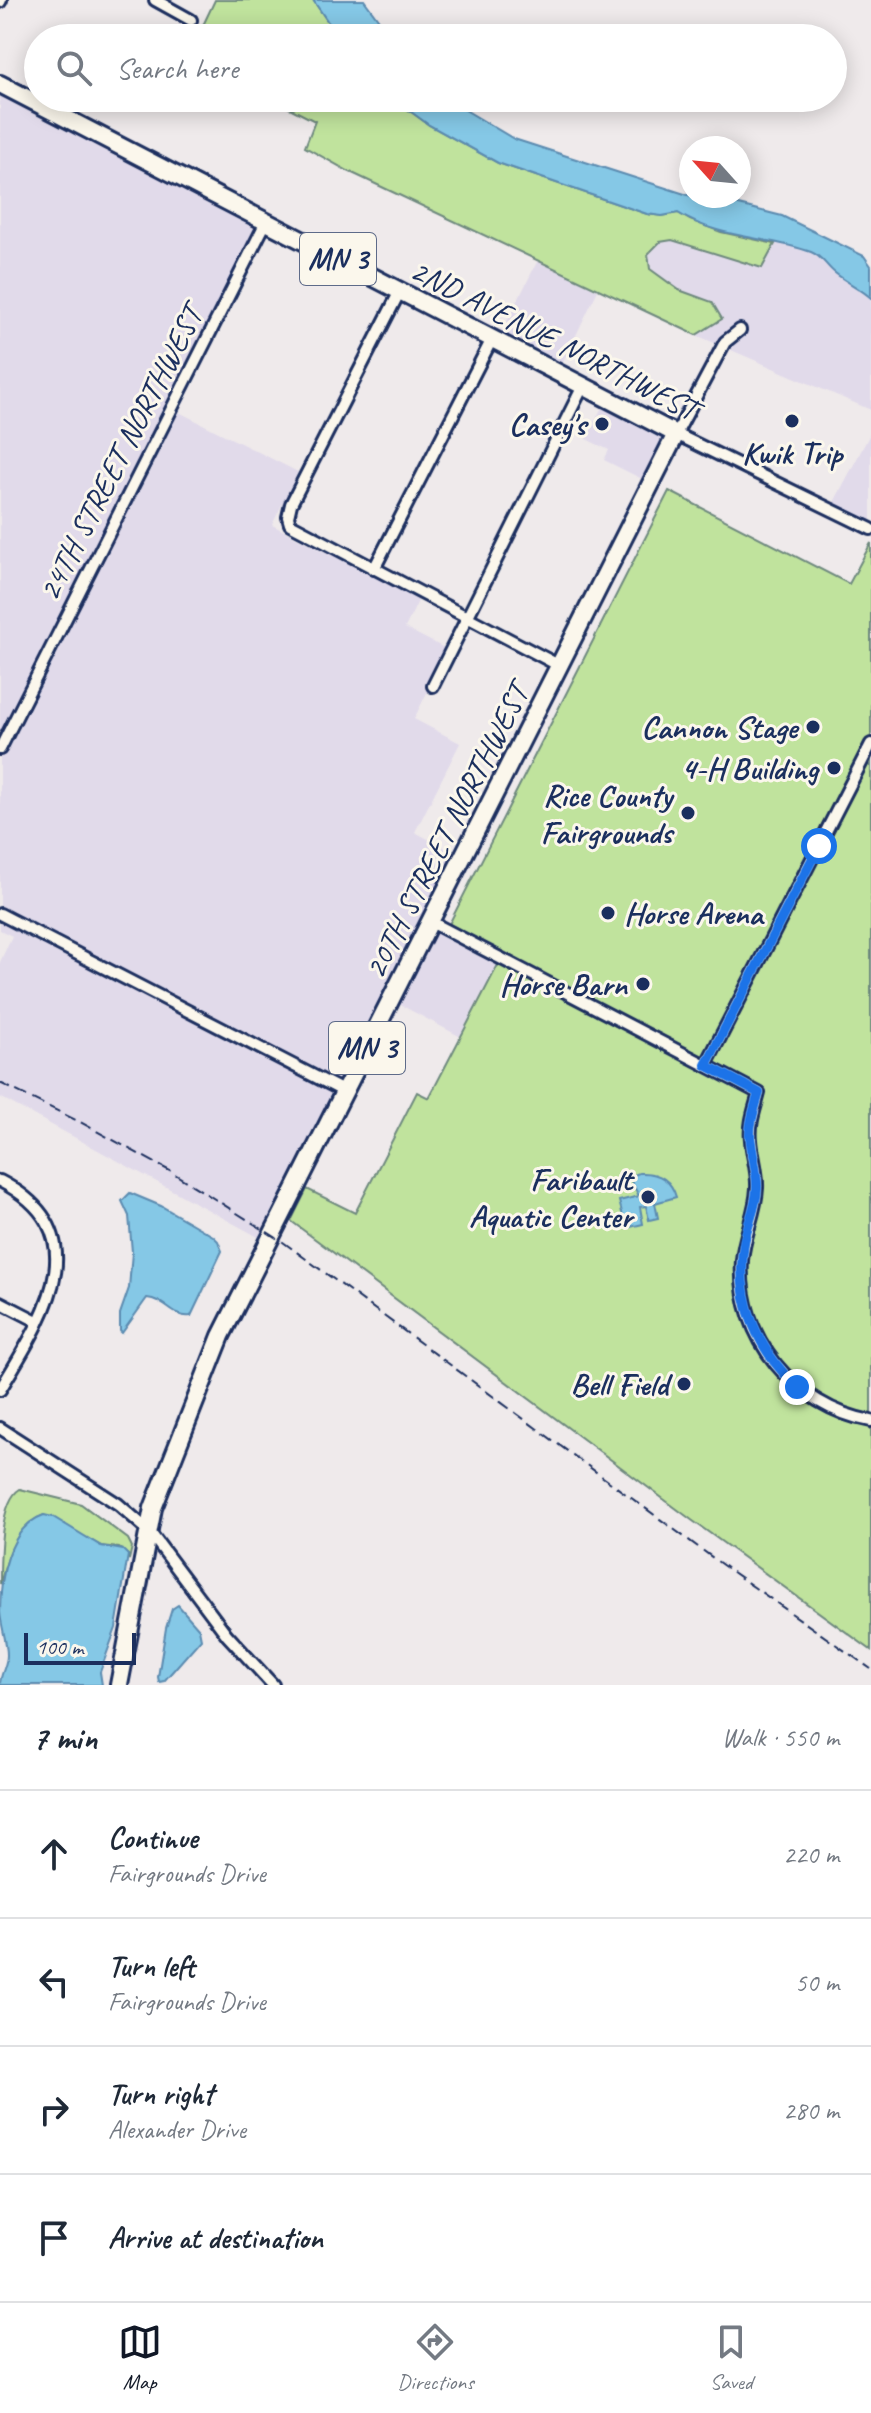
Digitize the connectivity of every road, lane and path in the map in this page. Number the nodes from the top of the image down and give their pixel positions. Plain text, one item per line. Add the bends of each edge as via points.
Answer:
1 (155, 0) edge
2 (191, 20) dead end
3 (0, 84) edge
4 (24, 96) edge
5 (54, 112) edge
6 (266, 222) junction
7 (400, 291) junction
8 (740, 330) dead end
9 (492, 339) junction
10 (583, 386) junction
11 (676, 434) junction
12 (871, 529) edge
13 (374, 569) junction
14 (468, 618) junction
15 (560, 666) junction
16 (433, 686) dead end
17 (871, 744) edge
18 (0, 749) edge
19 (0, 914) edge
20 (431, 922) junction
21 (706, 1065) junction
22 (345, 1092) junction
23 (0, 1181) edge
24 (0, 1302) edge
25 (37, 1321) junction
26 (0, 1390) edge
27 (871, 1421) edge
28 (0, 1428) edge
29 (149, 1531) junction
30 (119, 1685) edge
31 (273, 1685) edge

1 - 2 street
3 - 4 highway, 2ND AVENUE NORTHWEST / MN 3
5 - 6 highway, 2ND AVENUE NORTHWEST / MN 3
6 - 7 highway, 2ND AVENUE NORTHWEST / MN 3
6 - 18 street, 24TH STREET NORTHWEST
7 - 9 highway, 2ND AVENUE NORTHWEST / MN 3
7 - 13 street via 288,517 295,528
8 - 11 street, 20TH STREET NORTHWEST via 725,342
9 - 10 highway, 2ND AVENUE NORTHWEST / MN 3
9 - 13 street
10 - 11 highway, 2ND AVENUE NORTHWEST / MN 3
10 - 14 street
11 - 12 street, 2ND AVENUE NORTHWEST
11 - 15 highway, 20TH STREET NORTHWEST / MN 3
13 - 14 street
14 - 15 street
14 - 16 street
15 - 20 highway, 20TH STREET NORTHWEST / MN 3
17 - 21 street
19 - 22 street
20 - 21 street
20 - 22 highway, 20TH STREET NORTHWEST / MN 3
21 - 27 street via 759,1093 750,1132 757,1187 742,1259 748,1312 770,1357 797,1387 834,1410
22 - 29 highway, 20TH STREET NORTHWEST / MN 3 via 221,1336 165,1474
23 - 25 street via 34,1203 56,1251 55,1282
24 - 25 street
25 - 26 street
28 - 29 street via 118,1504
29 - 30 highway, 20TH STREET NORTHWEST / MN 3
29 - 31 street via 233,1643

